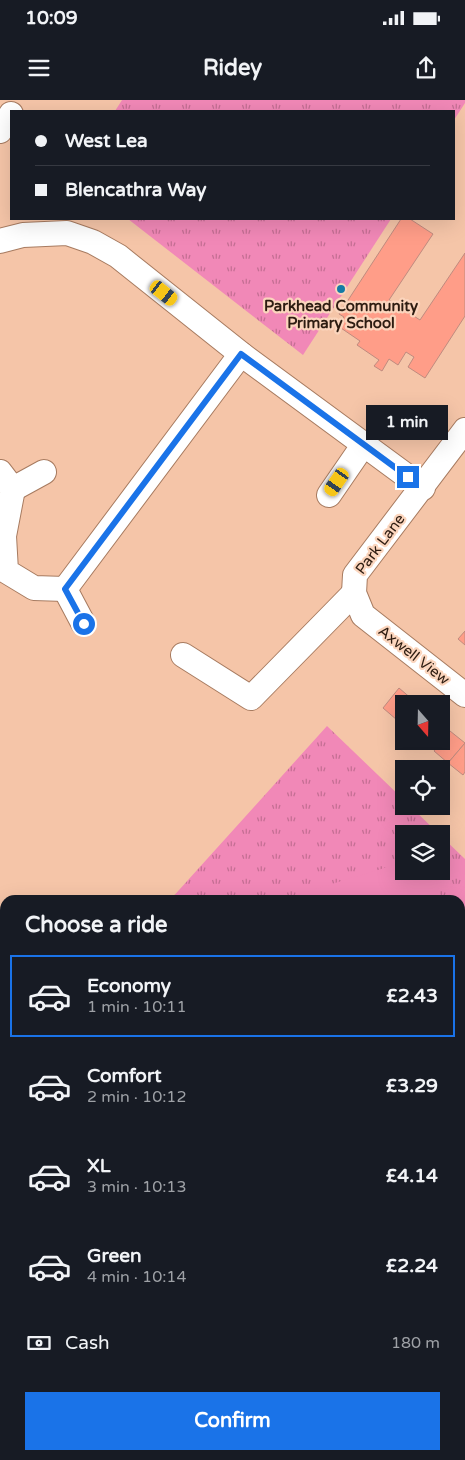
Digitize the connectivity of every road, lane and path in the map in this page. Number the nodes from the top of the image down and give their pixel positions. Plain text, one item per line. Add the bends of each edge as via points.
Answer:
1 (10, 116) edge
2 (0, 131) edge
3 (1, 238) edge
4 (241, 354) junction
5 (465, 430) edge
6 (364, 444) junction
7 (44, 472) dead end
8 (6, 481) edge
9 (423, 488) junction
10 (329, 495) dead end
11 (65, 589) junction
12 (354, 593) junction
13 (363, 615) joint
14 (84, 624) dead end
15 (183, 654) dead end
16 (465, 695) edge

1 - 2 street
3 - 4 street via 66,232 93,242 118,256
4 - 6 street
4 - 11 street
5 - 9 street, Park Lane
6 - 9 street
6 - 10 street
7 - 8 street
8 - 11 street via 6,571 34,588
9 - 12 street, Park Lane via 355,575
11 - 14 street
12 - 13 street, Park Lane
12 - 15 street via 251,698
13 - 16 street, Axwell View

